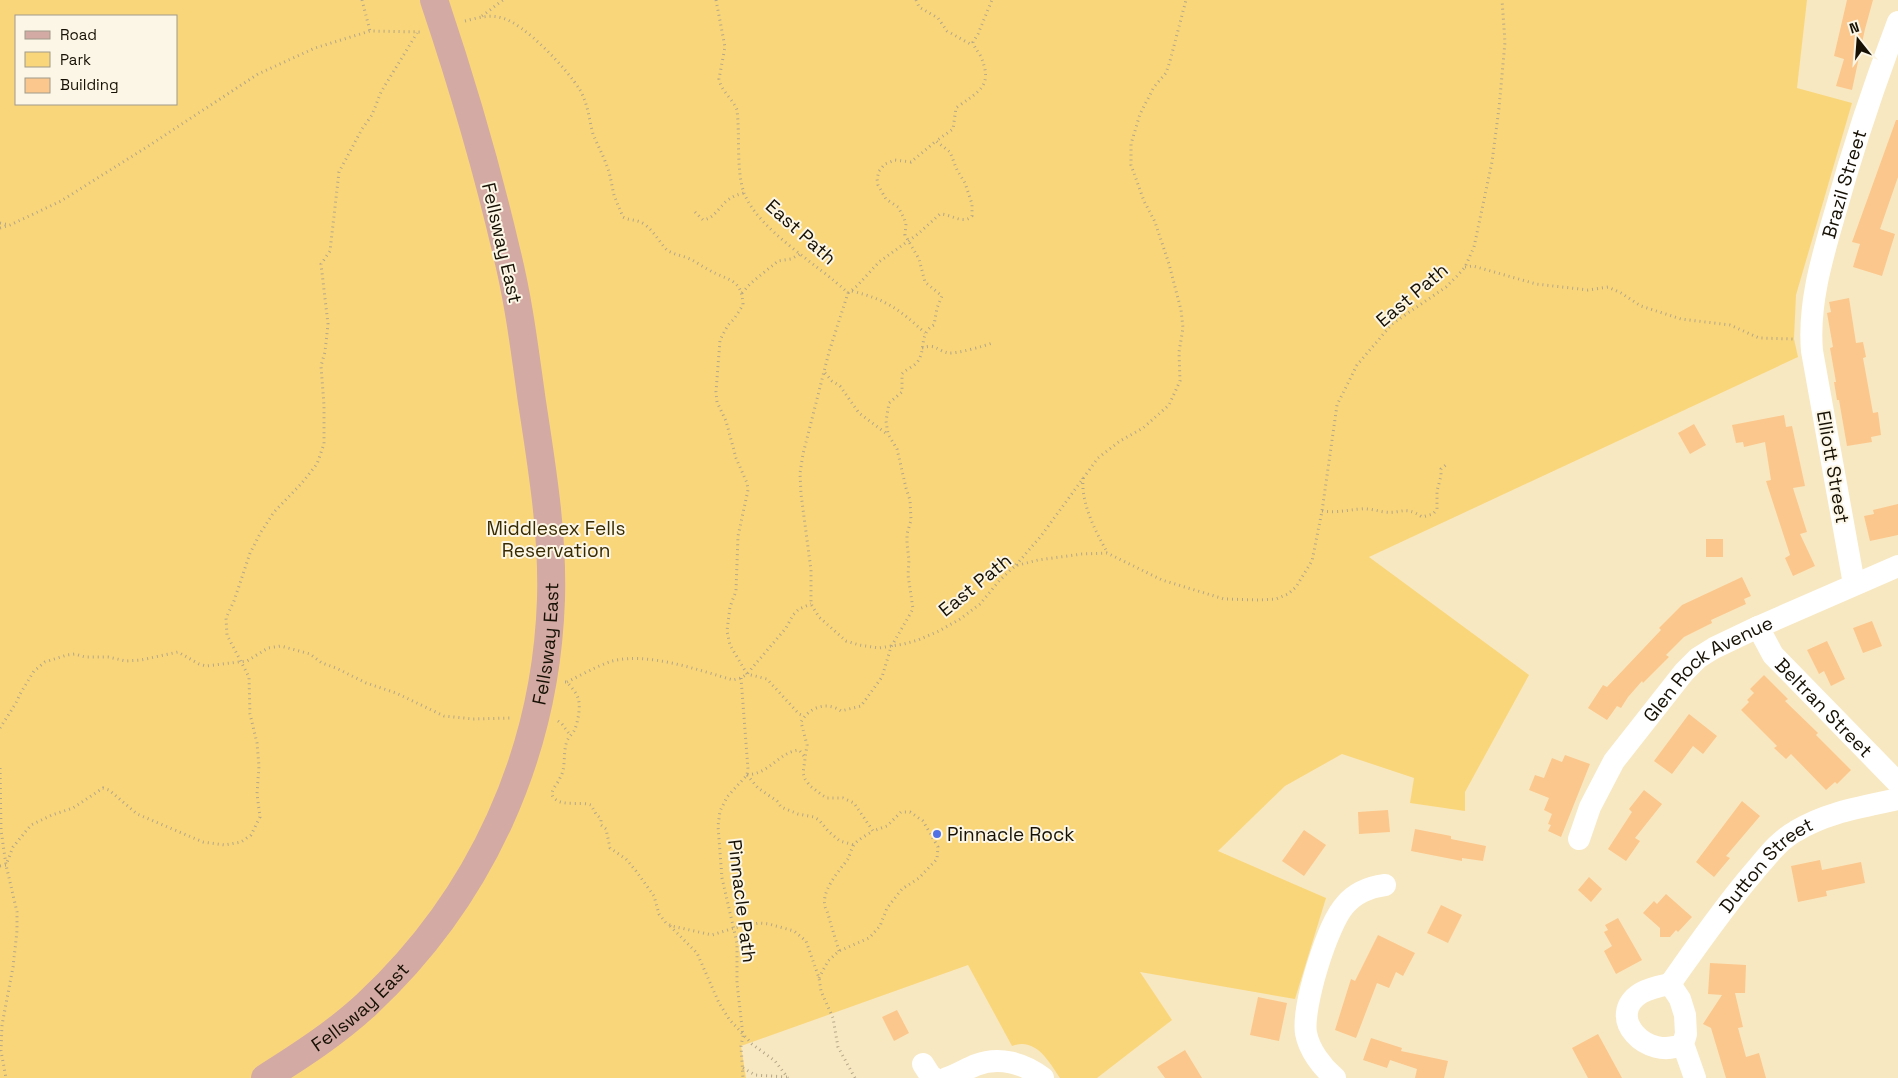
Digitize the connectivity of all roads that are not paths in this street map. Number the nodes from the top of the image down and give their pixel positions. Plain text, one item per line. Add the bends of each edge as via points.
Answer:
1 (434, 0) edge
2 (1898, 22) edge
3 (1812, 345) joint
4 (1898, 566) edge
5 (1854, 584) junction
6 (1758, 627) junction
7 (1898, 783) edge
8 (1898, 799) edge
9 (1579, 839) dead end
10 (1385, 884) dead end
11 (1670, 984) junction
12 (1683, 1044) junction
13 (265, 1078) edge
14 (947, 1078) edge
15 (1043, 1078) edge
16 (1335, 1078) edge
17 (1695, 1078) edge

1 - 13 main road, Fellsway East via 508,256 525,351 551,561 549,632 555,683 536,717 510,797 494,834 433,934 365,1006
2 - 3 street, Brazil Street via 1860,126 1832,224 1815,292 1811,318
3 - 5 street, Elliott Street
4 - 5 street, Glen Rock Avenue
5 - 6 street, Glen Rock Avenue
6 - 7 street, Beltran Street via 1773,655
6 - 9 street, Glen Rock Avenue via 1714,648 1684,672 1614,761 1590,807
8 - 11 street, Dutton Street via 1833,814 1784,838 1730,900
10 - 16 street via 1363,891 1344,905 1333,924 1318,966 1306,1032 1308,1043
11 - 12 street via 1685,1015
11 - 12 street via 1648,990 1635,998 1628,1010 1629,1023 1638,1038 1651,1046 1670,1048
12 - 17 street
14 - 15 street via 975,1065 1001,1061 1026,1067

